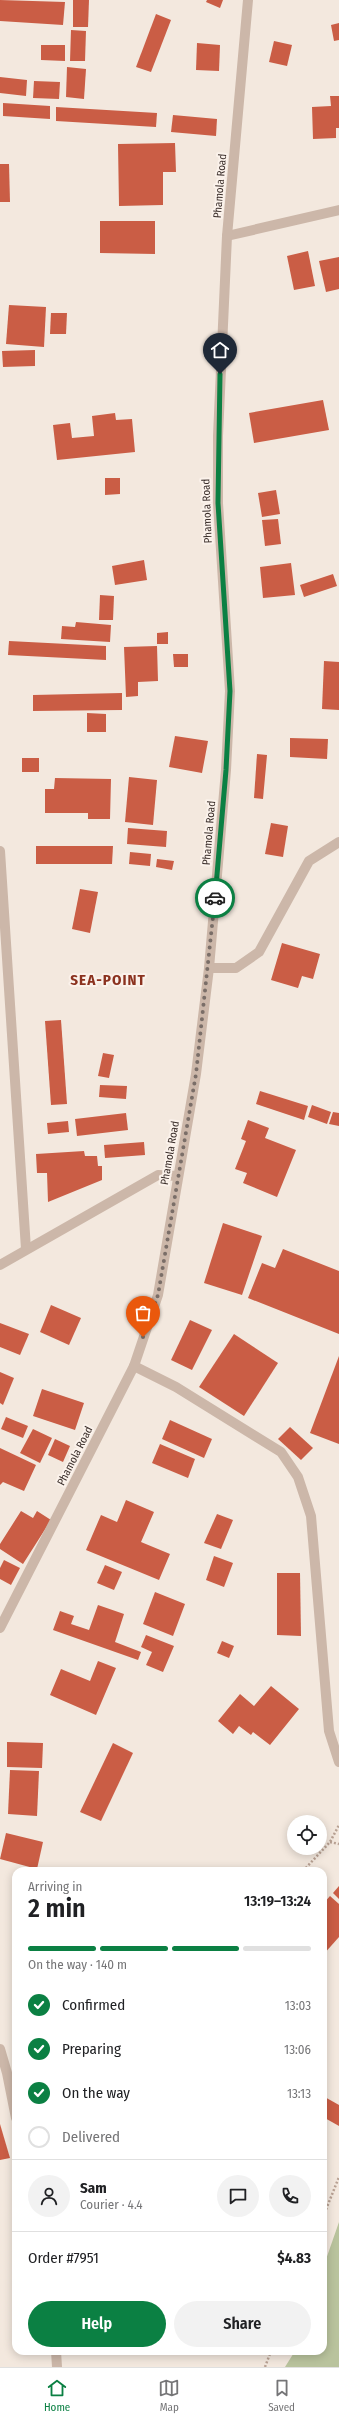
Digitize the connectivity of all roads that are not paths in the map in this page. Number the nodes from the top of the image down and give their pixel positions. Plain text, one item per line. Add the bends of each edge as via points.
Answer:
1 (248, 0) edge
2 (339, 210) edge
3 (227, 236) junction
4 (339, 842) edge
5 (0, 851) edge
6 (209, 968) junction
7 (178, 1176) junction
8 (26, 1249) junction
9 (0, 1265) edge
10 (134, 1366) junction
11 (0, 1628) edge
12 (339, 1762) edge
13 (0, 2049) edge
14 (4, 2074) edge
15 (12, 2103) edge
16 (56, 2355) edge
17 (57, 2367) edge

1 - 3 street, Phamola Road
2 - 3 street
3 - 6 street, Phamola Road via 218,436 218,503 230,691
4 - 6 street via 309,861 259,952 236,968
5 - 8 street
6 - 7 street, Phamola Road via 196,1074
7 - 8 street via 158,1175
7 - 10 street, Phamola Road via 158,1295
8 - 9 street
10 - 11 street, Phamola Road
10 - 12 street via 176,1387 281,1452 298,1477 311,1516 329,1731
13 - 14 street
14 - 15 street
16 - 17 street

